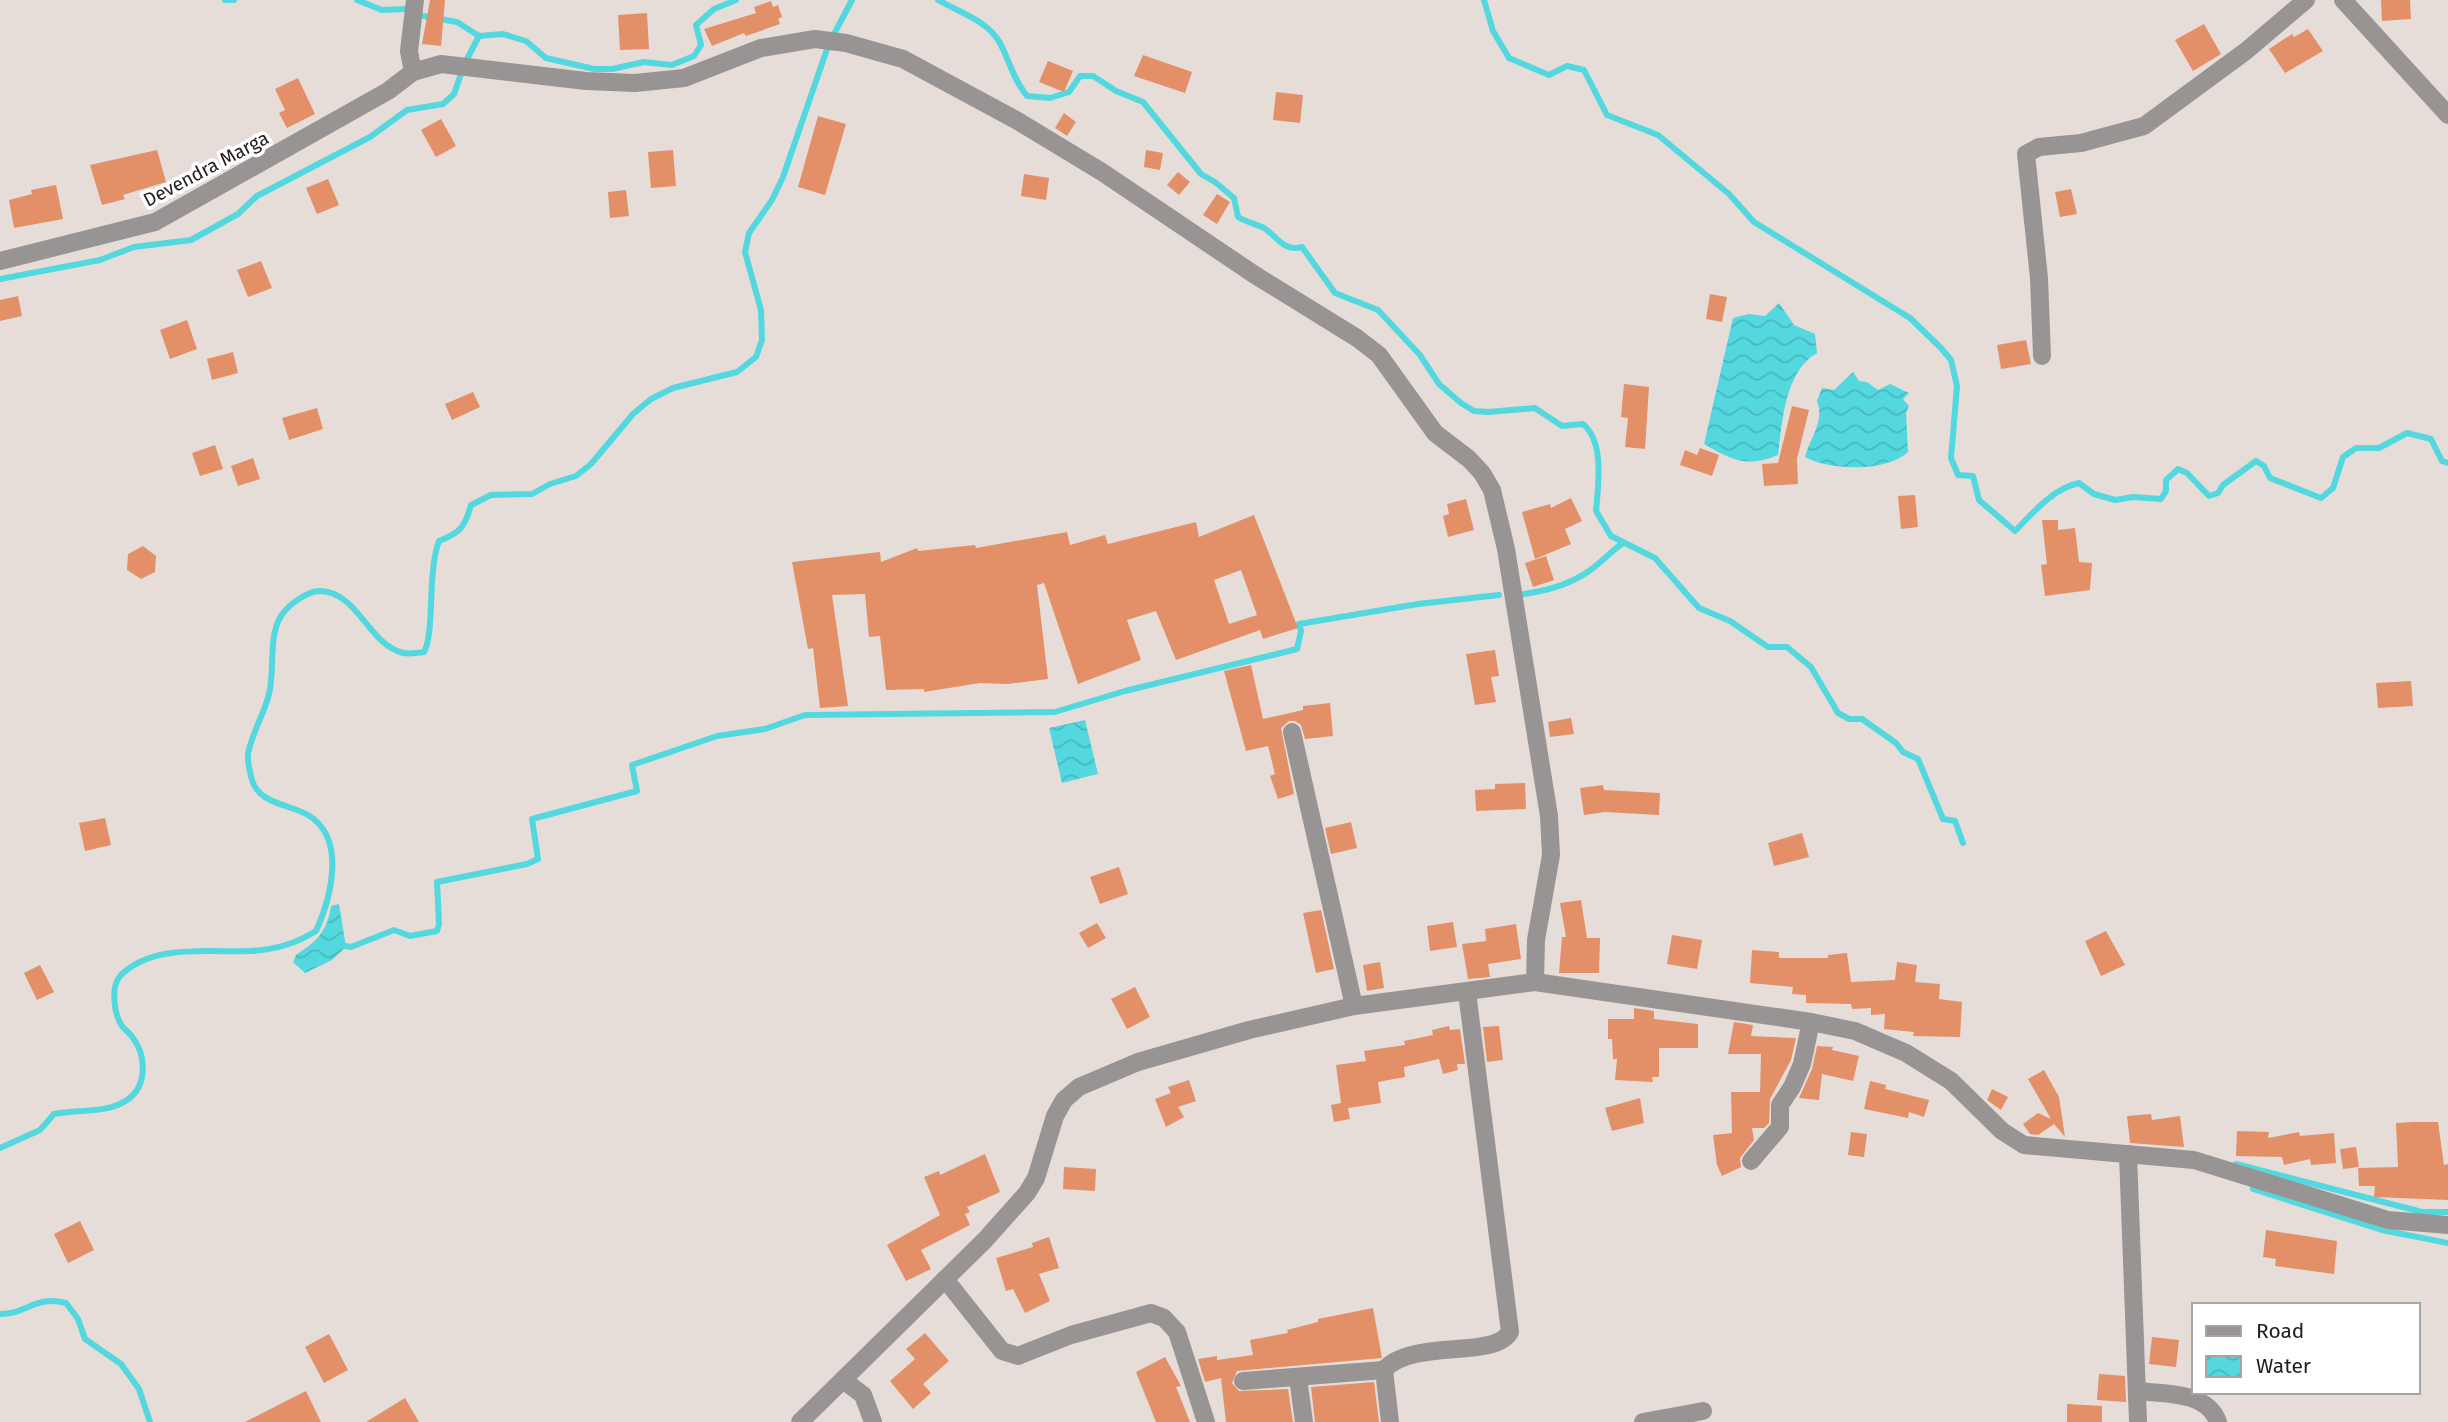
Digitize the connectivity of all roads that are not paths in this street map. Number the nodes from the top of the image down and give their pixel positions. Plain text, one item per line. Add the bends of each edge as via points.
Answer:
1 (415, 0) edge
2 (2306, 0) edge
3 (2343, 0) edge
4 (414, 72) junction
5 (2448, 116) edge
6 (0, 261) edge
7 (2042, 356) dead end
8 (1292, 732) dead end
9 (1535, 982) junction
10 (1467, 992) junction
11 (1354, 1006) junction
12 (1811, 1022) junction
13 (2128, 1154) junction
14 (1751, 1161) dead end
15 (2448, 1225) edge
16 (945, 1279) junction
17 (1384, 1370) junction
18 (1298, 1378) junction
19 (843, 1380) junction
20 (1243, 1381) dead end
21 (2137, 1391) junction
22 (1703, 1410) dead end
23 (800, 1422) edge
24 (873, 1422) edge
25 (1206, 1422) edge
26 (1304, 1422) edge
27 (1390, 1422) edge
28 (1643, 1422) edge
29 (2138, 1422) edge
30 (2217, 1422) edge

1 - 4 street via 409,51
2 - 7 street via 2144,126 2081,144 2039,147 2026,154
3 - 5 street
4 - 6 street, Devendra Marga via 388,92 155,222
4 - 9 street via 441,64 635,83 684,78 761,48 815,39 903,59 1102,172 1379,355 1435,433 1469,458 1492,490 1506,549 1549,816 1551,855 1536,940
8 - 11 street
9 - 10 street
9 - 12 street
10 - 11 street
10 - 17 street via 1510,1332 1499,1343 1404,1355
11 - 16 street via 1138,1062 1079,1087 1055,1116 1027,1193
12 - 13 street via 1855,1031 1906,1052 1951,1081 2002,1131 2025,1145
12 - 14 street via 1802,1064 1780,1105 1780,1127
13 - 15 street via 2194,1160 2388,1220
13 - 21 street
16 - 19 street
16 - 25 street via 1002,1351 1011,1356 1151,1313 1164,1318 1177,1332
17 - 18 street
17 - 27 street
18 - 20 street
18 - 26 street
19 - 23 street
19 - 24 street via 863,1395
21 - 29 street
21 - 30 street via 2202,1401 2214,1410
22 - 28 street

